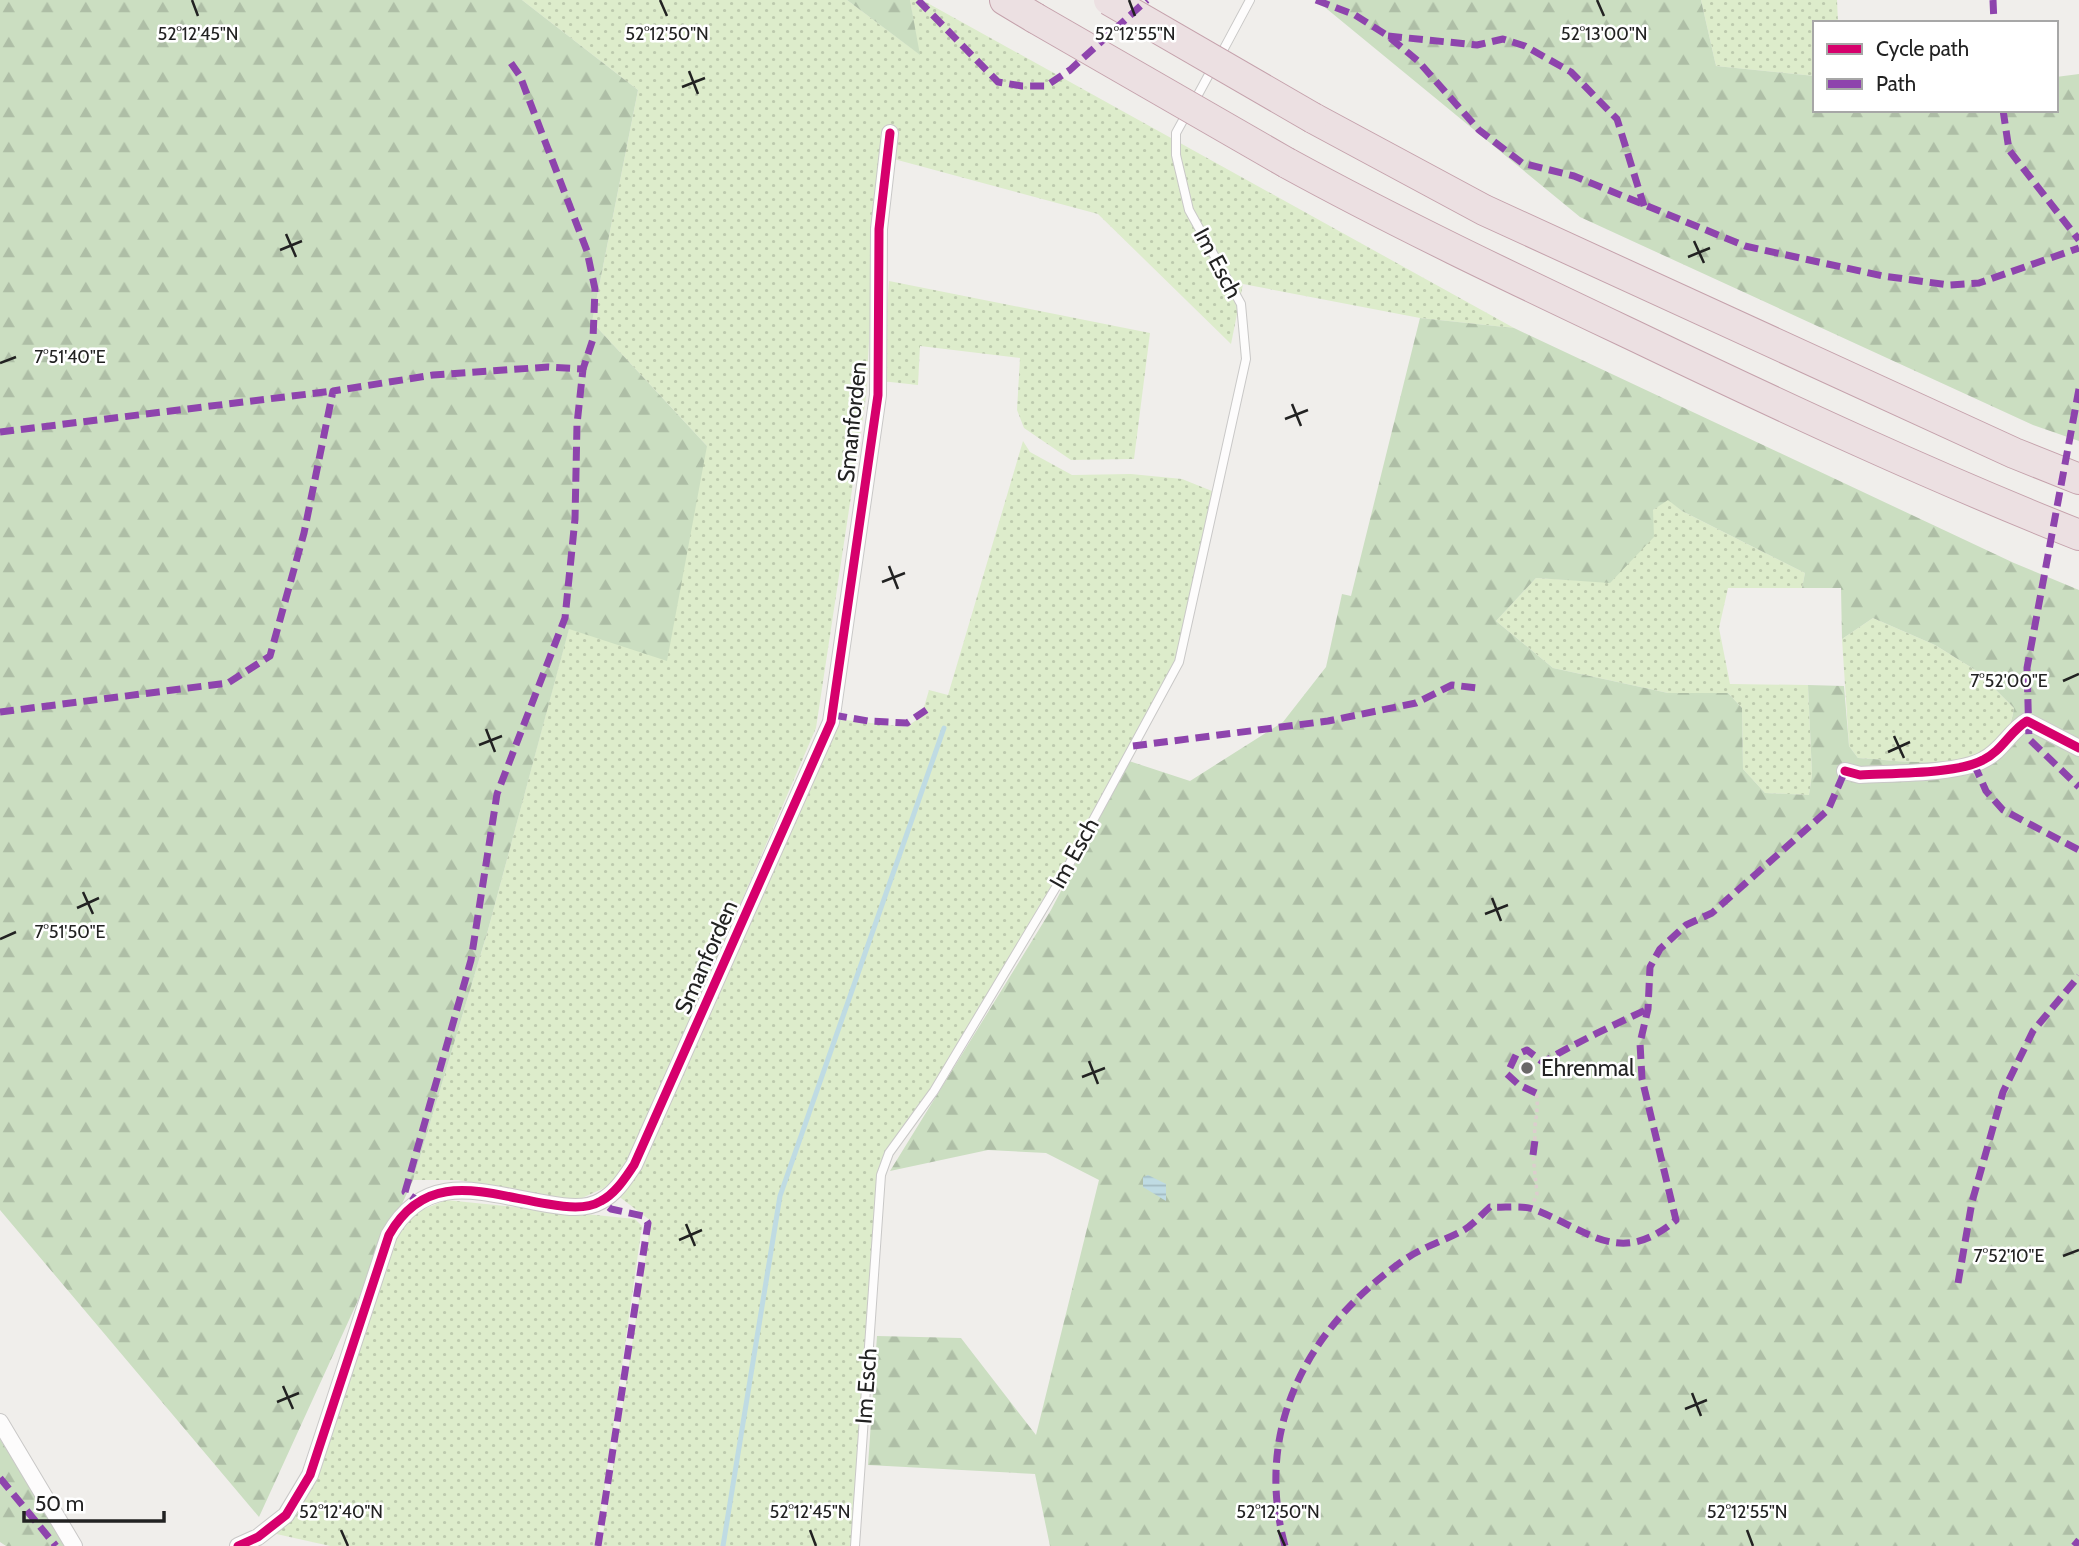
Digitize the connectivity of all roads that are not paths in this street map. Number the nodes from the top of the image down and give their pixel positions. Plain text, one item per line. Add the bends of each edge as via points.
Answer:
1 (1005, 0) edge
2 (1109, 0) edge
3 (1250, 0) edge
4 (890, 133) dead end
5 (2079, 479) edge
6 (2079, 535) edge
7 (2079, 748) edge
8 (1845, 771) dead end
9 (0, 1422) edge
10 (74, 1546) edge
11 (238, 1546) edge
12 (855, 1546) edge

1 - 6 highway, bridge via 1402,226 1724,379
2 - 5 highway, bridge via 1484,210
3 - 12 lane, Im Esch via 1176,132 1176,155 1189,210 1241,304 1246,359 1179,662 1065,872 934,1091 889,1153 881,1175
4 - 11 street, Smanforden via 879,229 878,395 831,722 634,1165 619,1187 584,1207 466,1190 437,1191 400,1214 389,1235 310,1475 286,1515
7 - 8 street via 2027,721 1981,762 1860,775
9 - 10 street

